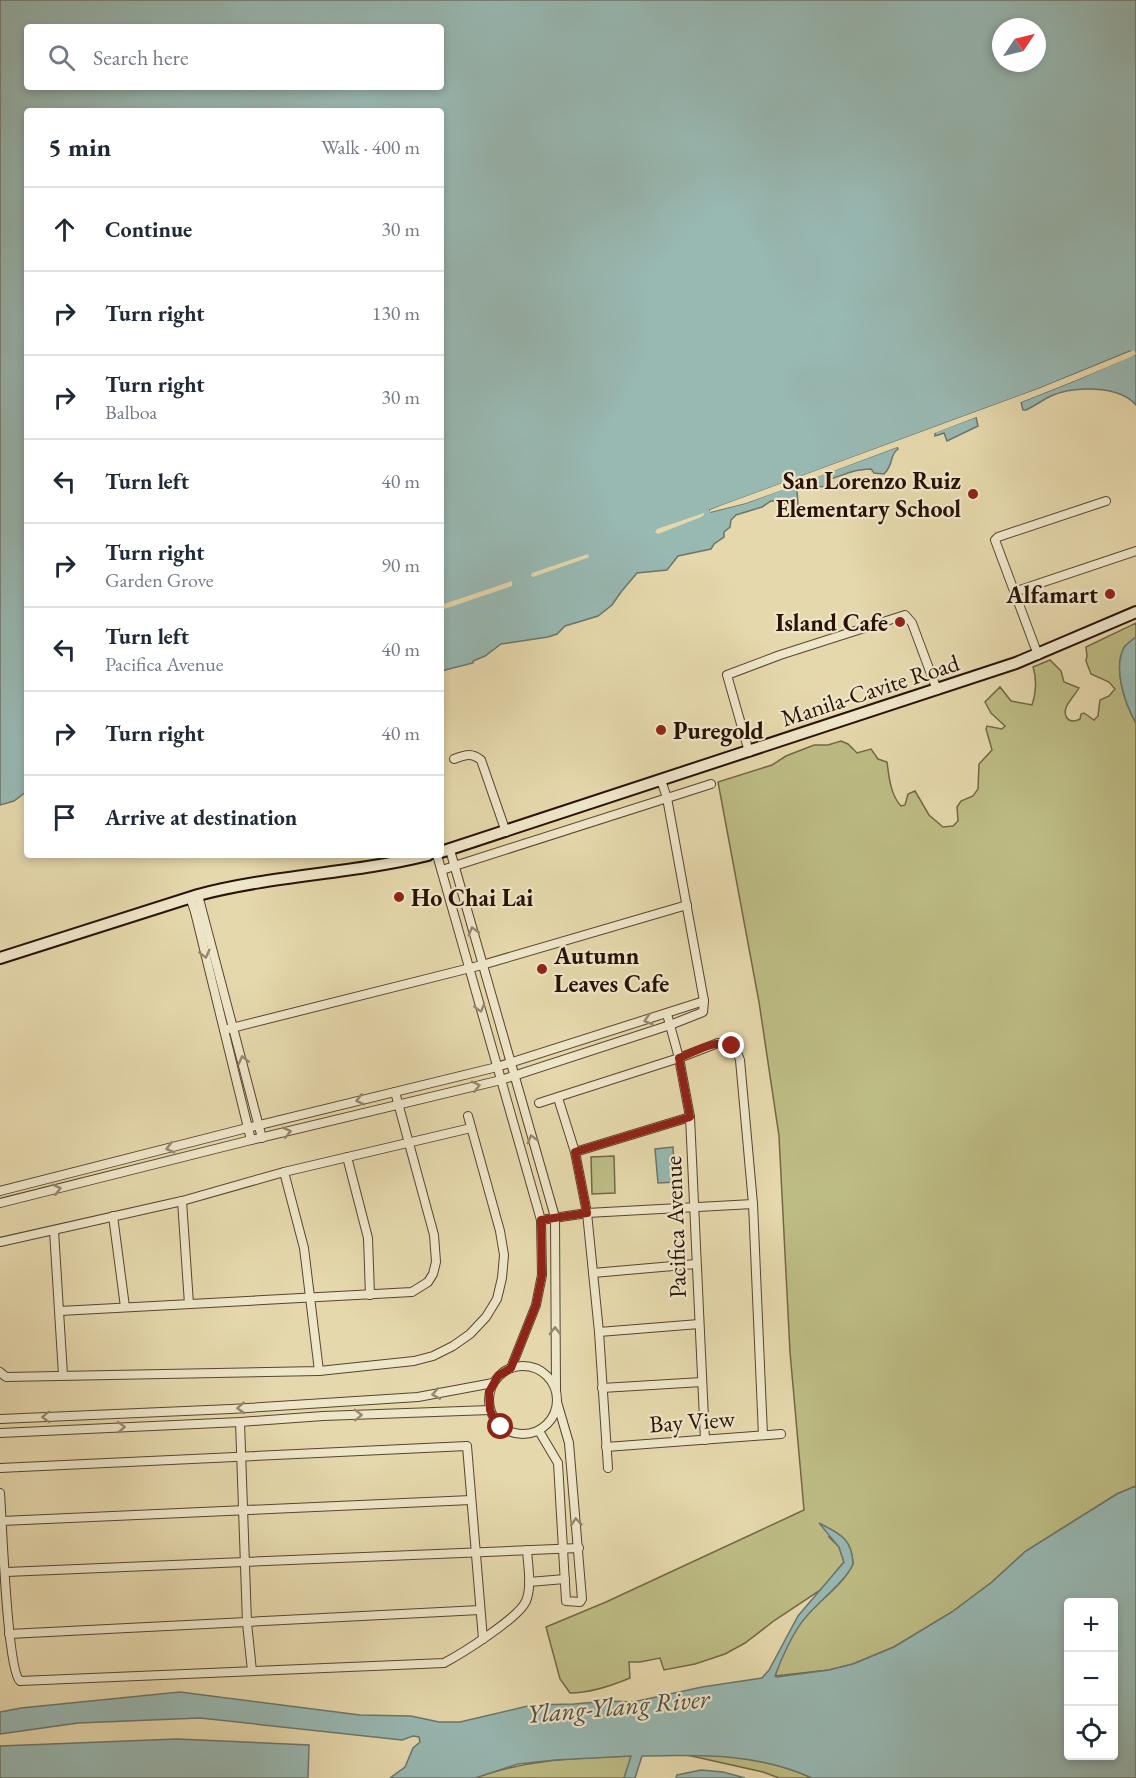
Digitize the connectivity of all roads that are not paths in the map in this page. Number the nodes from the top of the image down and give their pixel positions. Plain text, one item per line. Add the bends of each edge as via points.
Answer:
1 (1106, 501) dead end
2 (1136, 551) edge
3 (1014, 592) junction
4 (1136, 612) edge
5 (1038, 655) junction
6 (937, 690) junction
7 (748, 752) junction
8 (454, 759) dead end
9 (661, 780) junction
10 (711, 784) dead end
11 (667, 798) junction
12 (506, 832) junction
13 (446, 851) edge
14 (416, 858) edge
15 (438, 858) edge
16 (455, 867) junction
17 (442, 870) junction
18 (194, 896) junction
19 (687, 905) junction
20 (0, 958) edge
21 (482, 965) junction
22 (469, 968) junction
23 (704, 1001) junction
24 (667, 1014) junction
25 (670, 1025) junction
26 (234, 1028) junction
27 (224, 1030) junction
28 (679, 1058) junction
29 (510, 1062) junction
30 (497, 1067) junction
31 (514, 1076) junction
32 (501, 1080) junction
33 (395, 1092) junction
34 (558, 1098) junction
35 (539, 1103) dead end
36 (399, 1105) junction
37 (468, 1116) dead end
38 (690, 1117) junction
39 (259, 1125) junction
40 (247, 1128) junction
41 (471, 1128) junction
42 (262, 1138) junction
43 (250, 1140) junction
44 (409, 1142) junction
45 (575, 1152) junction
46 (347, 1157) junction
47 (284, 1172) junction
48 (0, 1191) edge
49 (182, 1201) junction
50 (0, 1203) edge
51 (753, 1204) junction
52 (695, 1208) junction
53 (587, 1213) junction
54 (113, 1216) junction
55 (555, 1217) junction
56 (541, 1220) junction
57 (54, 1231) junction
58 (0, 1242) edge
59 (696, 1264) junction
60 (593, 1273) junction
61 (370, 1294) junction
62 (309, 1299) junction
63 (189, 1304) junction
64 (125, 1307) junction
65 (60, 1311) junction
66 (699, 1324) junction
67 (599, 1332) junction
68 (511, 1368) junction
69 (319, 1371) junction
70 (0, 1372) edge
71 (63, 1375) junction
72 (702, 1382) junction
73 (493, 1383) junction
74 (555, 1389) junction
75 (602, 1389) junction
76 (557, 1402) junction
77 (322, 1404) junction
78 (490, 1410) junction
79 (323, 1416) junction
80 (0, 1419) edge
81 (240, 1422) junction
82 (539, 1431) junction
83 (0, 1433) edge
84 (781, 1434) dead end
85 (763, 1435) junction
86 (705, 1440) junction
87 (606, 1447) junction
88 (241, 1458) junction
89 (0, 1468) edge
90 (608, 1468) dead end
91 (0, 1493) edge
92 (471, 1500) junction
93 (243, 1511) junction
94 (2, 1521) junction
95 (579, 1548) junction
96 (563, 1549) junction
97 (527, 1550) junction
98 (475, 1553) junction
99 (245, 1563) junction
100 (6, 1572) junction
101 (565, 1579) junction
102 (529, 1582) junction
103 (480, 1610) junction
104 (247, 1623) junction
105 (9, 1634) junction
106 (483, 1639) junction
107 (252, 1671) junction

1 - 3 street via 996,538
2 - 3 street
3 - 5 street
4 - 5 main road, Manila-Cavite Road
5 - 6 main road, Manila-Cavite Road
6 - 7 main road, Manila-Cavite Road
6 - 7 street via 912,623 905,615 780,655 728,675
7 - 9 main road, Manila-Cavite Road
8 - 12 street via 469,754 481,760
9 - 11 street
9 - 12 main road, Manila-Cavite Road
10 - 11 street
11 - 16 street
11 - 19 street
12 - 13 main road, Manila-Cavite Road
13 - 16 street
14 - 18 main road via 226,887
15 - 17 street
16 - 17 street
21 -> 16 street
17 - 22 street
18 - 20 main road
18 - 26 street
18 -> 27 street
19 - 21 street
19 - 23 street
21 - 22 street
21 - 29 street
22 - 26 street
22 -> 30 street
23 - 24 street
23 - 25 street via 703,1012
24 - 25 street, Pacifica Avenue
24 -> 29 street
25 - 28 street, Pacifica Avenue
25 - 31 street
26 - 27 street
39 -> 26 street
27 - 40 street
28 - 34 street
28 - 38 street, Pacifica Avenue
28 - 51 street via 718,1042 728,1043 736,1050
29 - 30 street
29 - 31 street
30 - 32 street
30 - 33 street
31 - 32 street
55 -> 31 street
36 -> 32 street
32 - 56 street
33 - 36 street
33 -> 39 street
34 - 35 street
34 - 45 street
42 -> 36 street
36 - 44 street
37 - 41 street
38 - 45 street
38 - 52 street, Pacifica Avenue
39 - 40 street
39 - 42 street
40 - 43 street
40 -> 48 street
41 - 44 street
41 - 69 street via 504,1255 496,1299 486,1317 470,1334 433,1356
42 - 43 street
50 -> 43 street
44 - 46 street
44 - 61 street via 434,1235 436,1262 428,1282 412,1292
45 - 53 street
46 - 47 street
46 - 61 street via 368,1238
47 - 49 street
47 - 62 street via 304,1248
49 - 54 street
49 - 63 street
51 - 52 street
51 - 85 street
52 - 53 street
52 - 59 street, Pacifica Avenue
53 - 55 street
53 - 60 street
54 - 57 street
54 - 64 street
55 - 56 street
74 -> 55 street
56 - 68 street via 542,1275 536,1305
57 - 58 street
57 - 65 street
59 - 60 street
59 - 66 street, Pacifica Avenue
60 - 67 street
61 - 62 street
62 - 63 street
62 - 69 street
63 - 64 street
64 - 65 street
65 - 71 street
66 - 67 street
66 - 72 street, Pacifica Avenue
67 - 75 street
68 - 73 street
68 - 74 street via 533,1367 543,1372
69 - 71 street
70 - 71 street via 6,1377
72 - 75 street
72 - 86 street, Pacifica Avenue
73 -> 77 street via 418,1397
73 - 78 street
74 - 76 street
75 - 87 street
76 - 82 street via 549,1423
95 -> 76 street via 569,1443
77 - 79 street
77 -> 80 street
79 -> 78 street
78 - 82 street via 501,1427 510,1432
79 - 81 street
83 -> 81 street
81 - 88 street
82 - 96 street via 558,1462
84 - 85 street, Bay View
85 - 86 street, Bay View
86 - 87 street, Bay View
87 - 90 street
88 - 89 street
88 - 92 street via 467,1446
88 - 93 street
91 - 94 street
92 - 93 street
92 - 98 street
93 - 94 street
93 - 99 street
94 - 100 street
95 - 96 street
95 - 101 street via 581,1601 566,1602
96 - 97 street
96 - 101 street
97 - 98 street
97 - 102 street
98 - 99 street
98 - 103 street
99 - 100 street
99 - 104 street
100 - 105 street
101 - 102 street
102 - 106 street via 527,1599 521,1608
103 - 104 street
103 - 106 street
104 - 105 street
104 - 107 street
105 - 107 street via 15,1675 20,1681
106 - 107 street via 444,1663

